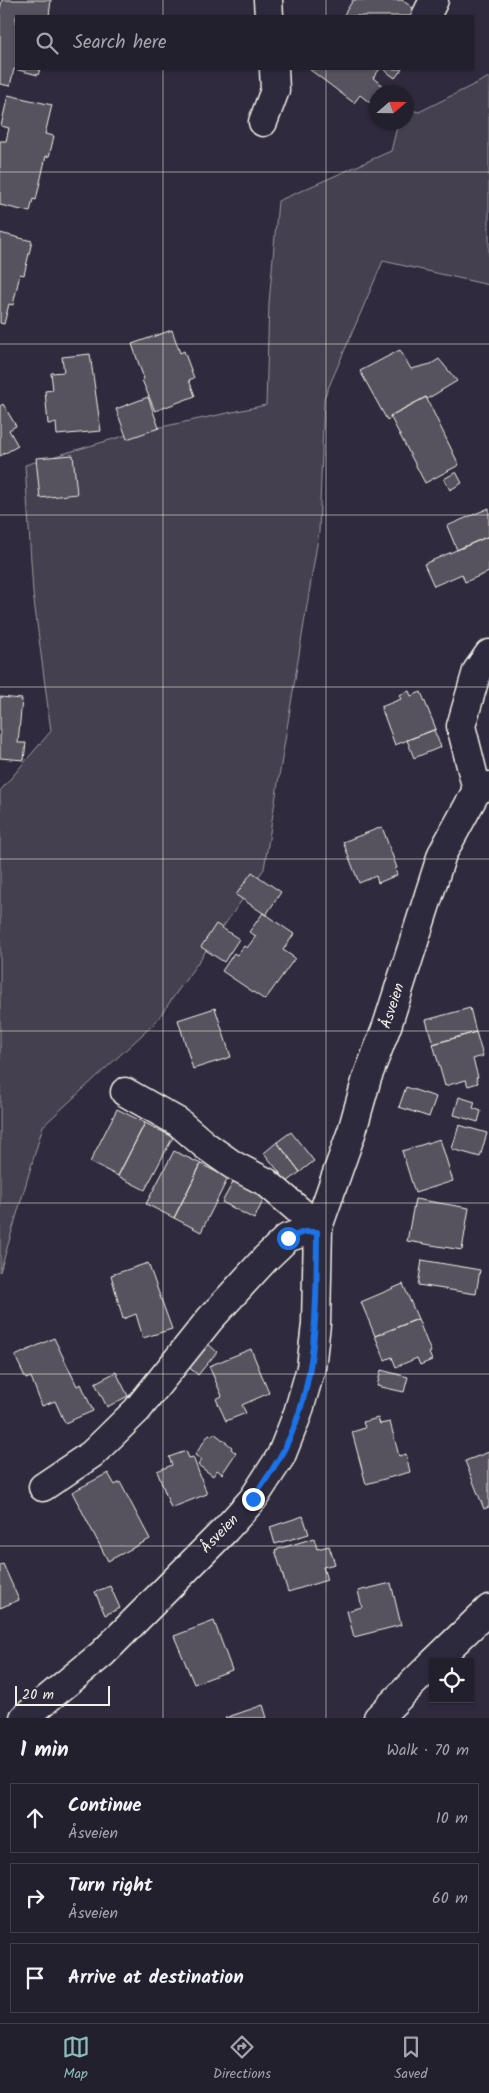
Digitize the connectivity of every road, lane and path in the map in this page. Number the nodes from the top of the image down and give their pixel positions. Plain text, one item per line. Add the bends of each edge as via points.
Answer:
1 (268, 0) edge
2 (434, 0) edge
3 (269, 15) edge
4 (426, 15) edge
5 (274, 70) edge
6 (263, 122) dead end
7 (489, 654) edge
8 (483, 788) edge
9 (125, 1092) dead end
10 (318, 1229) junction
11 (43, 1488) dead end
12 (489, 1610) edge
13 (437, 1658) edge
14 (429, 1666) edge
15 (24, 1718) edge
16 (378, 1718) edge

1 - 3 street
2 - 4 street
5 - 6 street via 275,90
7 - 8 street, Åsveien via 478,671 460,726
8 - 10 street, Åsveien via 442,854
9 - 10 street via 178,1122 233,1165 266,1182
10 - 11 street via 288,1238 266,1258 210,1319 137,1410 92,1454
10 - 15 street, Åsveien via 316,1324 311,1368 298,1414 281,1456 253,1499 226,1529 102,1654
12 - 13 street
14 - 16 street

